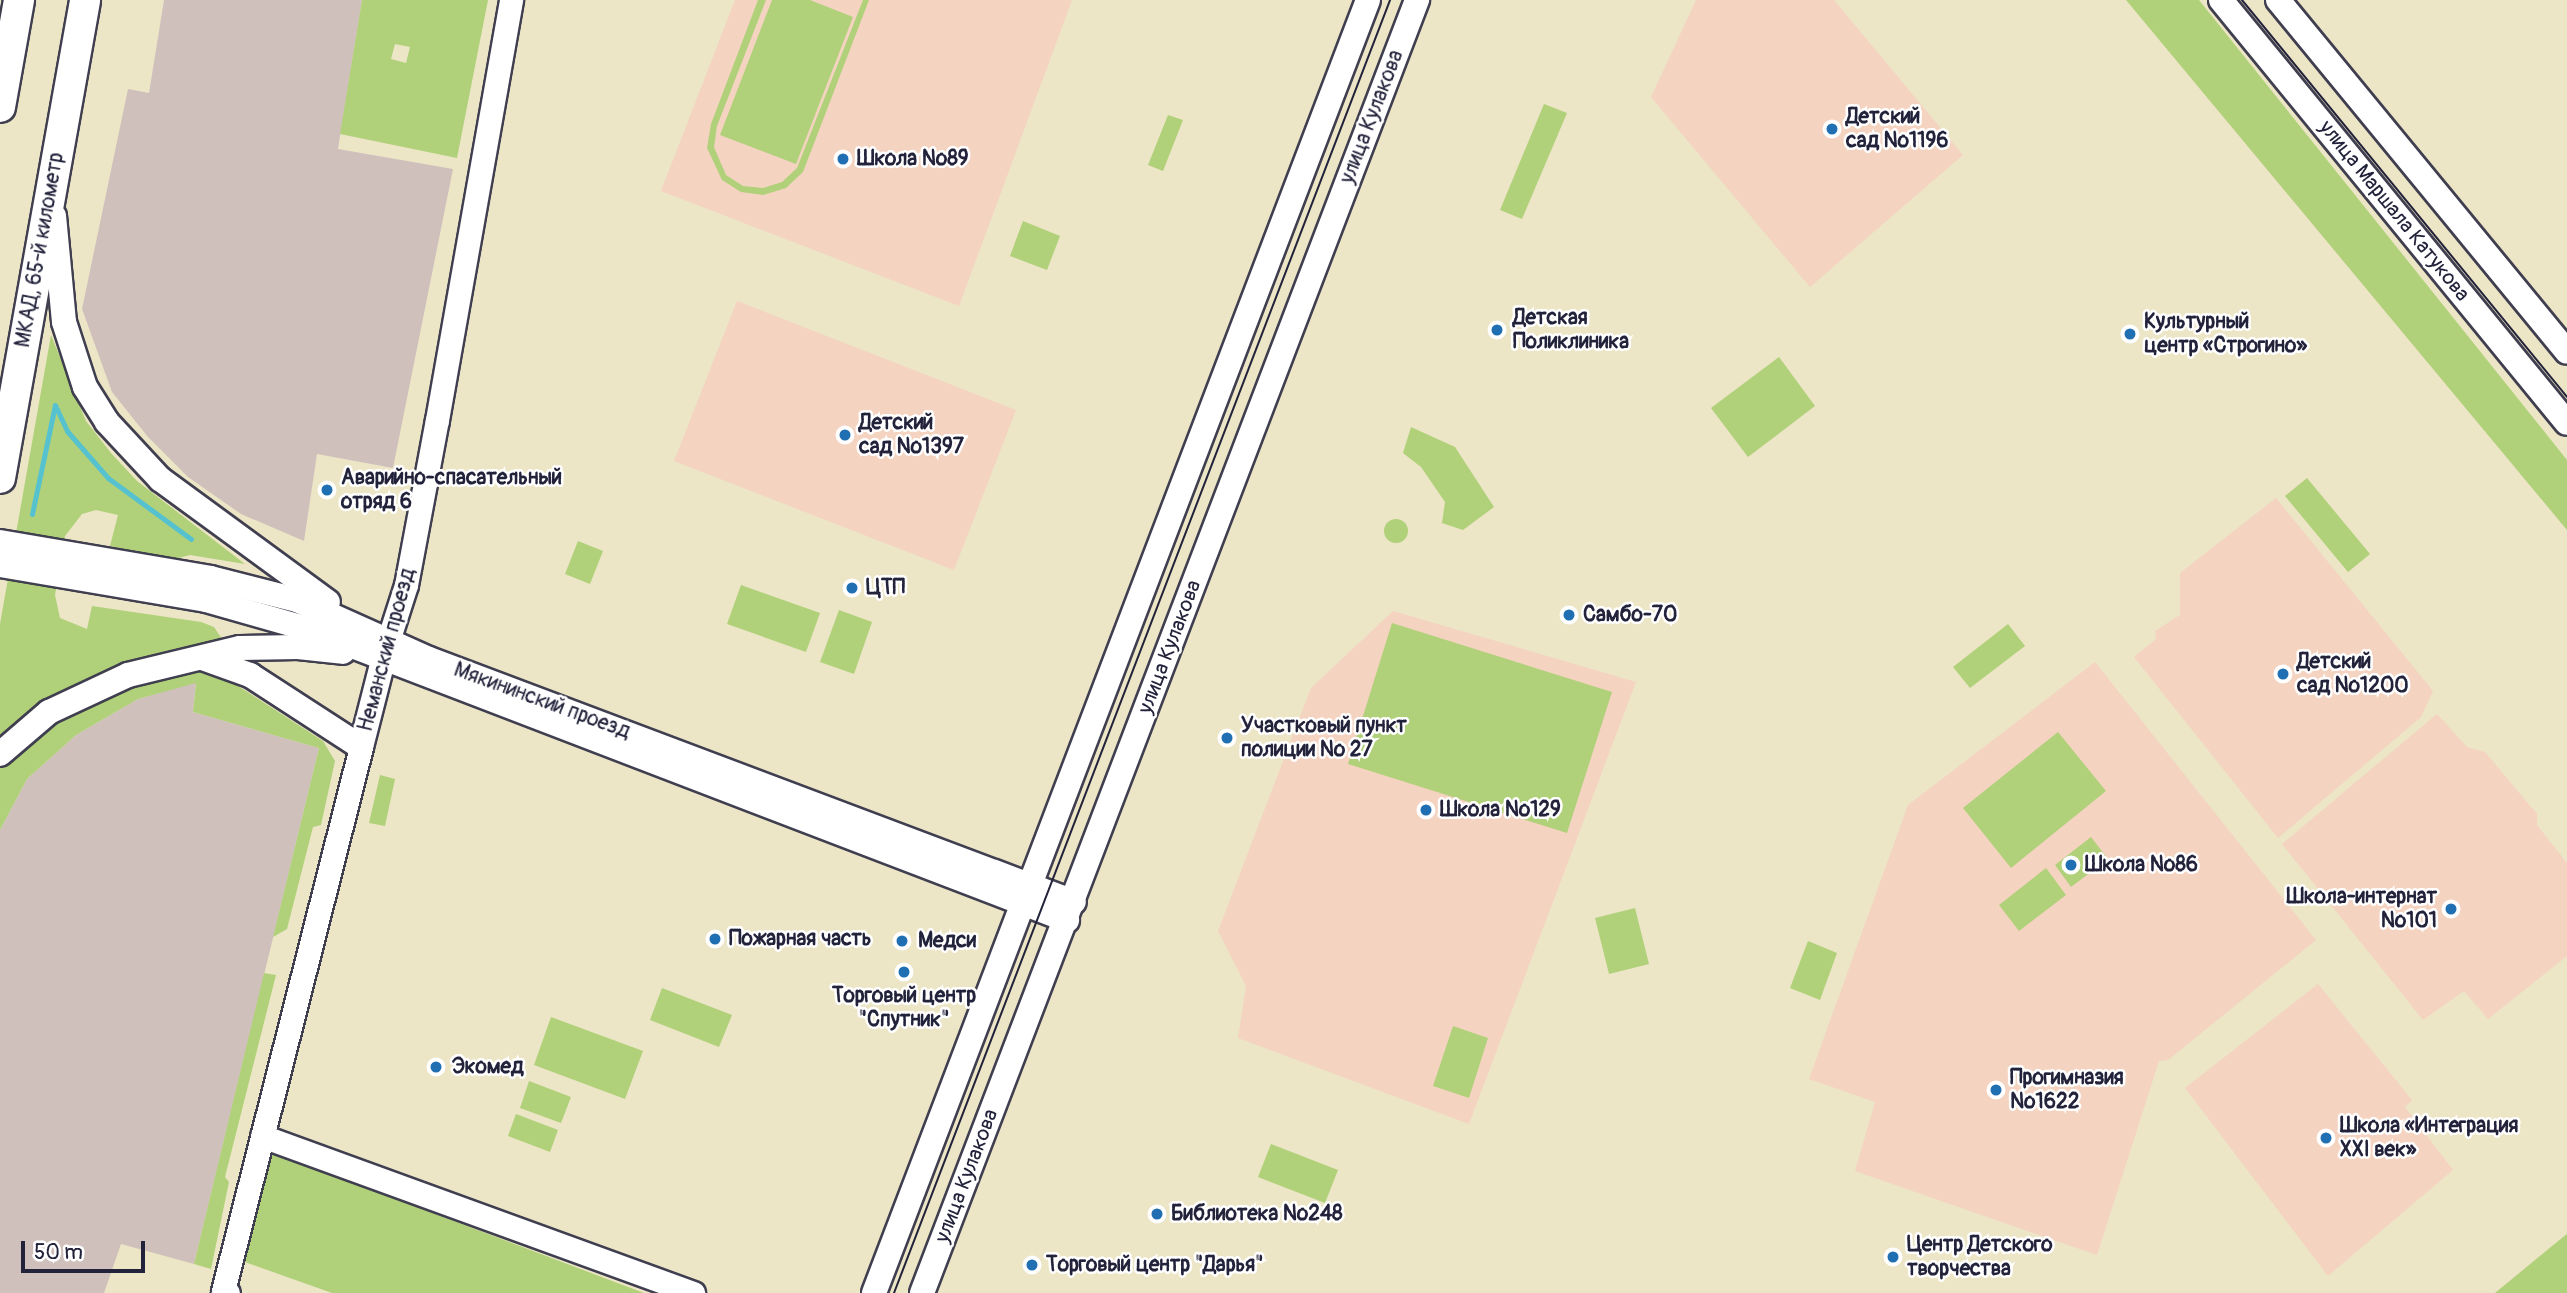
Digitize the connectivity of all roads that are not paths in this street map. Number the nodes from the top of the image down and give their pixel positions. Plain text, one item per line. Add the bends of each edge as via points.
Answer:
1 (19, 0) edge
2 (85, 0) edge
3 (511, 0) edge
4 (1368, 0) edge
5 (1418, 0) edge
6 (2221, 0) edge
7 (2278, 0) edge
8 (0, 107) edge
9 (52, 184) junction
10 (2567, 352) edge
11 (2567, 423) edge
12 (0, 478) edge
13 (0, 542) edge
14 (0, 565) edge
15 (104, 571) junction
16 (289, 576) junction
17 (297, 600) junction
18 (260, 613) junction
19 (365, 628) junction
20 (386, 650) junction
21 (186, 658) junction
22 (361, 747) junction
23 (0, 754) edge
24 (1027, 894) junction
25 (1070, 911) junction
26 (262, 1136) junction
27 (226, 1292) edge
28 (693, 1293) edge
29 (874, 1293) edge
30 (922, 1293) edge

1 - 8 highway
2 - 9 highway, МКАД, 65-й километр
3 - 20 street, Неманский проезд via 422,502 406,585
4 - 24 main road
5 - 25 main road, улица Кулакова
6 - 11 main road, улица Маршала Катукова
7 - 10 main road, улица Маршала Катукова
9 - 12 highway, МКАД, 65-й километр
9 - 16 main road via 64,323 85,387 107,422 160,479
13 - 15 main road, Мякининский проезд
14 - 15 main road, Мякининский проезд
15 - 17 main road, Мякининский проезд via 211,578
15 - 18 main road, Мякининский проезд
16 - 17 main road
16 - 19 main road
17 - 18 main road via 288,614
17 - 19 main road, Мякининский проезд
18 - 20 main road, Мякининский проезд
19 - 20 main road, Мякининский проезд
20 - 21 main road via 270,646
20 - 22 main road, Неманский проезд
20 - 24 main road, Мякининский проезд
21 - 22 main road via 212,659 235,667
21 - 23 main road via 81,695 49,712
22 - 26 street, Неманский проезд
24 - 25 main road, Мякининский проезд
24 - 29 main road
25 - 30 main road, улица Кулакова
26 - 27 street, Неманский проезд
26 - 28 street

